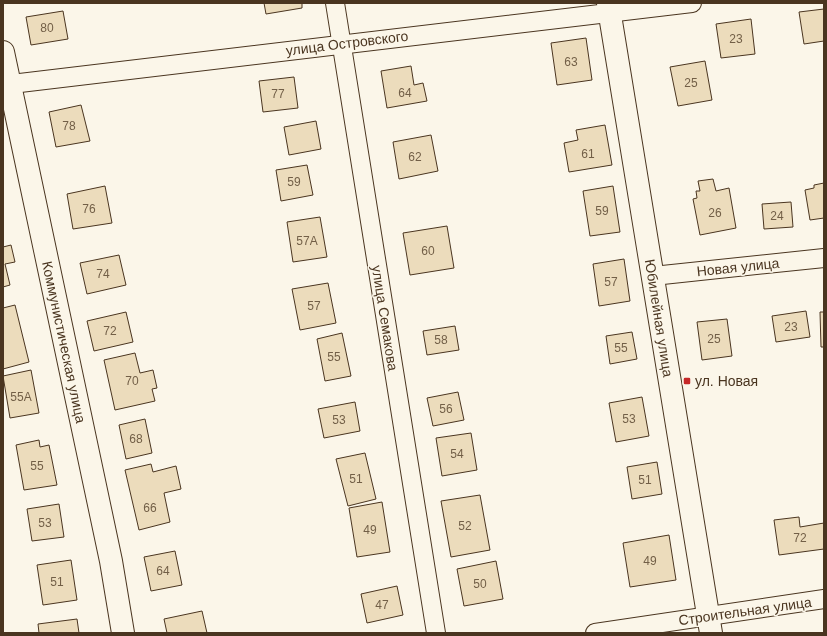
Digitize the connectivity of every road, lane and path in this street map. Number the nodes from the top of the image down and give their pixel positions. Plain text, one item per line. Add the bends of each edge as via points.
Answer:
1 (335, 3) edge
2 (692, 3) edge
3 (608, 8) edge
4 (341, 44) junction
5 (3, 52) edge
6 (6, 85) edge
7 (824, 258) edge
8 (653, 276) junction
9 (824, 600) edge
10 (709, 624) edge
11 (123, 633) edge
12 (436, 633) edge
13 (595, 633) edge

1 - 4 street, улица Семакова
2 - 3 street, улица Островского
3 - 4 street, улица Островского
3 - 8 street, Юбилейная улица
4 - 6 street, улица Островского
4 - 12 street, улица Семакова
5 - 6 street, Коммунистическая улица
6 - 11 street, Коммунистическая улица via 109,553
7 - 8 street, Новая улица
8 - 10 street, Юбилейная улица
9 - 10 street, Строительная улица
10 - 13 street, Строительная улица

